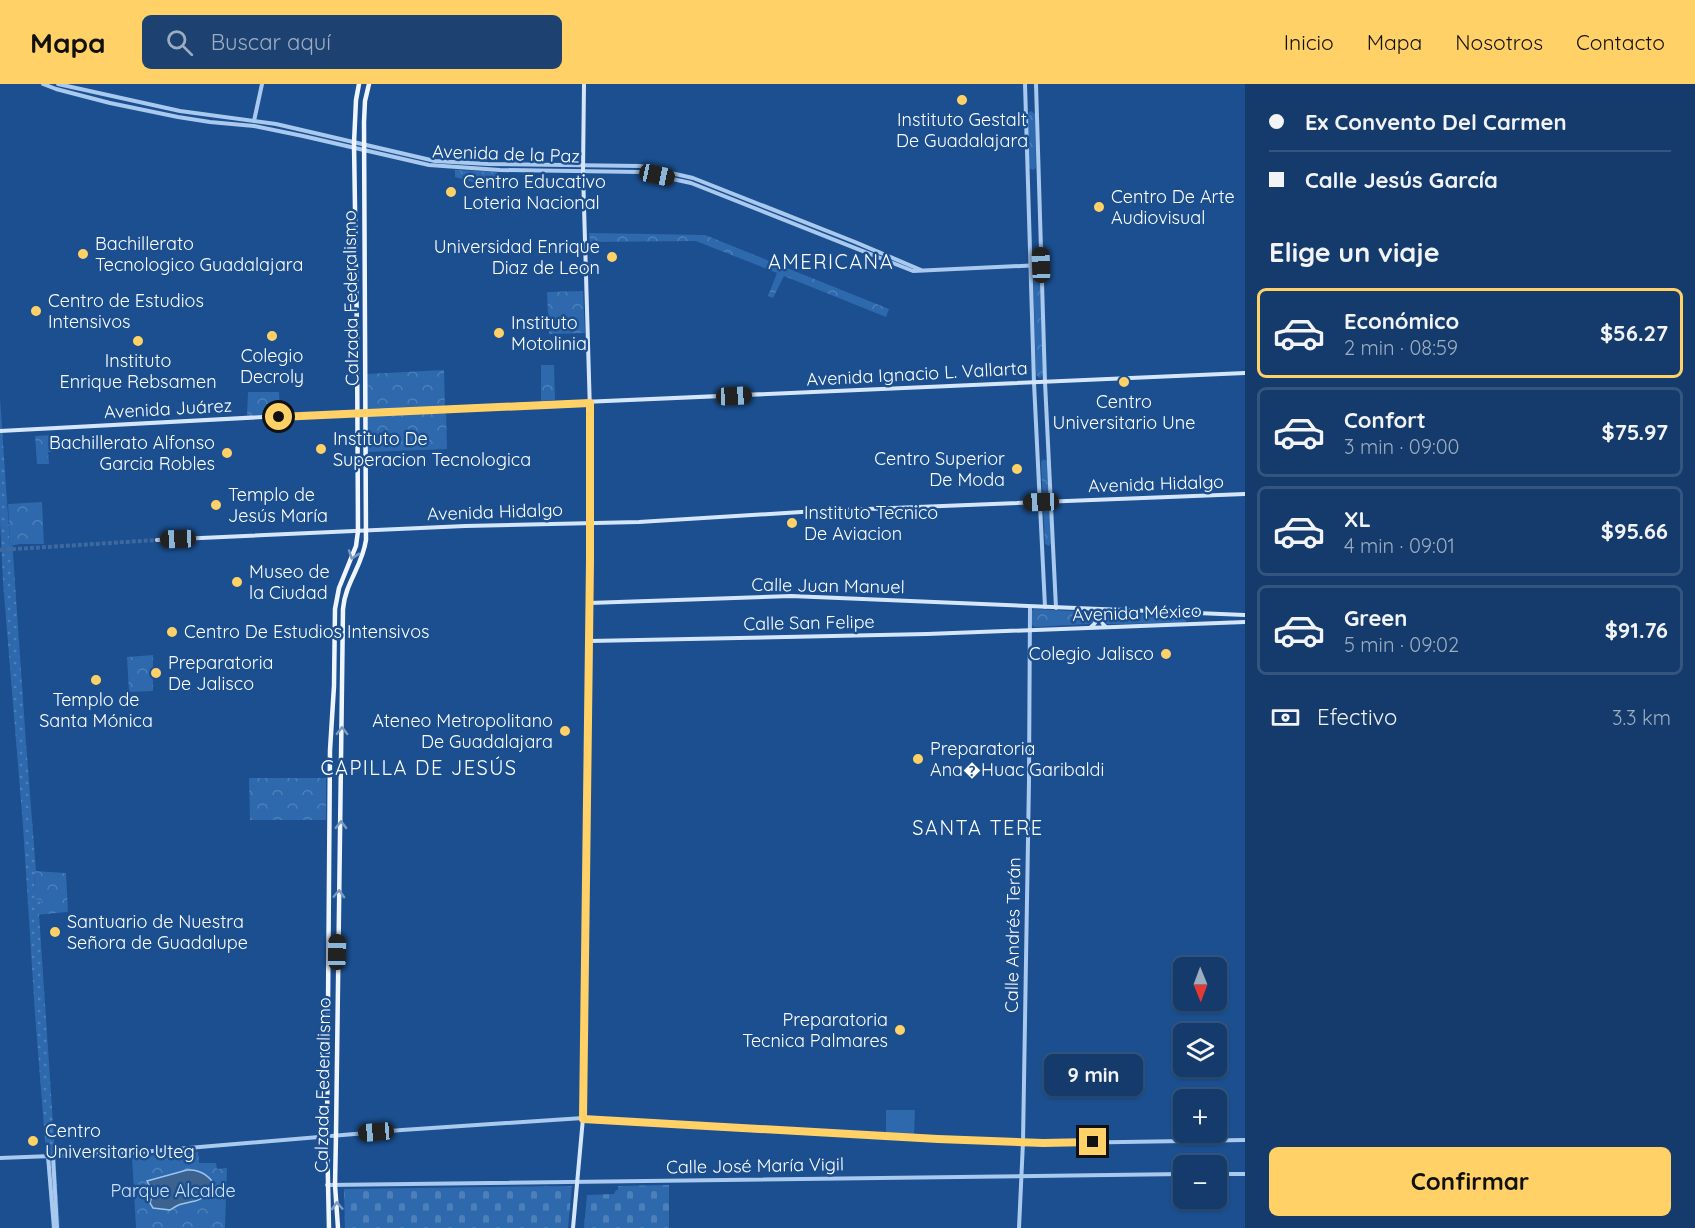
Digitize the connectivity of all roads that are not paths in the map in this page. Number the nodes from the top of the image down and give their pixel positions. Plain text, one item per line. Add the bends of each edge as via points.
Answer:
1 (44, 84) edge
2 (58, 84) edge
3 (262, 84) edge
4 (359, 84) edge
5 (369, 84) edge
6 (584, 84) edge
7 (1024, 84) edge
8 (1036, 84) edge
9 (114, 98) junction
10 (110, 103) junction
11 (254, 124) junction
12 (359, 146) junction
13 (583, 165) junction
14 (583, 171) junction
15 (1041, 265) junction
16 (1030, 266) junction
17 (921, 271) junction
18 (1245, 373) edge
19 (1045, 382) junction
20 (1034, 383) junction
21 (590, 403) junction
22 (357, 412) junction
23 (366, 412) junction
24 (0, 431) edge
25 (1245, 494) edge
26 (1041, 502) junction
27 (1052, 502) junction
28 (590, 523) junction
29 (358, 531) junction
30 (366, 531) junction
31 (157, 540) tunnel mouth
32 (1044, 596) junction
33 (1056, 597) junction
34 (589, 603) junction
35 (1030, 606) junction
36 (1045, 607) junction
37 (1056, 608) junction
38 (1088, 609) junction
39 (1108, 610) junction
40 (1193, 613) junction
41 (1203, 614) junction
42 (1245, 615) edge
43 (1245, 622) edge
44 (1194, 624) junction
45 (1203, 624) junction
46 (1090, 627) junction
47 (1107, 627) junction
48 (1029, 630) junction
49 (589, 642) junction
50 (583, 1119) junction
51 (336, 1135) junction
52 (327, 1136) junction
53 (1245, 1140) edge
54 (1023, 1142) junction
55 (50, 1156) junction
56 (0, 1158) edge
57 (1173, 1174) edge
58 (1227, 1174) edge
59 (1245, 1174) edge
60 (1021, 1176) junction
61 (578, 1182) junction
62 (327, 1185) junction
63 (335, 1185) junction
64 (55, 1228) edge
65 (329, 1228) edge
66 (338, 1228) edge
67 (573, 1228) edge
68 (1019, 1228) edge

1 - 10 street, Avenida de la Paz
2 - 9 street, Avenida de la Paz
3 - 11 street
4 - 12 main road, Calzada Federalismo via 355,102
5 - 12 main road, Calzada Federalismo
6 - 13 main road
7 - 16 street
8 - 15 street
9 - 10 street
9 - 11 street, Avenida de la Paz
10 - 11 street, Avenida de la Paz via 210,123
11 - 12 street, Avenida de la Paz via 303,130
12 - 13 street, Avenida de la Paz via 444,162
12 - 14 street, Avenida de la Paz via 441,167
12 - 22 main road, Calzada Federalismo
12 - 23 main road, Calzada Federalismo
13 - 14 main road
13 - 17 street, Avenida de la Paz via 640,166 693,178
14 - 17 street, Avenida de la Paz via 640,172 691,183 895,265
14 - 21 main road
15 - 16 street, Avenida de la Paz
15 - 19 street
16 - 17 street, Avenida de la Paz
16 - 20 street
18 - 19 main road, Avenida Ignacio L. Vallarta
19 - 20 main road, Avenida Ignacio L. Vallarta
19 - 27 street
20 - 21 main road, Avenida Ignacio L. Vallarta
20 - 26 street
21 - 23 main road, Avenida Juárez
21 - 28 main road
22 - 23 main road, Avenida Juárez
22 - 24 main road, Avenida Juárez
22 - 29 main road, Calzada Federalismo
23 - 30 main road, Calzada Federalismo
25 - 27 main road, Avenida Hidalgo
26 - 27 main road, Avenida Hidalgo
26 - 28 main road, Avenida Hidalgo
26 - 32 street
27 - 33 street
28 - 30 main road, Avenida Hidalgo
28 - 34 main road
29 - 30 main road, Avenida Hidalgo
29 - 31 main road, Avenida Hidalgo
29 -> 52 main road, Calzada Federalismo via 335,609
51 -> 30 main road, Calzada Federalismo via 344,609 346,593 362,558
32 - 33 street via 1051,600
32 - 36 street
33 - 37 street
34 - 35 main road, Calle Juan Manuel via 791,596
34 - 49 main road
35 - 36 main road, Avenida México
35 - 48 street, Calle Andrés Terán
36 - 37 main road, Avenida México
37 - 38 main road, Avenida México
38 - 39 main road, Avenida México
38 - 46 main road via 1095,612 1097,619
39 - 40 main road, Avenida México
39 - 47 main road via 1101,619
40 - 41 main road, Avenida México
40 - 44 main road
41 - 42 main road, Avenida México
41 - 45 main road
43 - 45 main road, Avenida México
44 - 45 main road, Avenida México
44 - 47 main road, Avenida México
46 - 47 main road, Avenida México
46 - 48 main road, Avenida México
48 - 49 main road, Calle San Felipe
48 - 54 street, Calle Andrés Terán
49 - 50 main road
50 - 51 street
50 - 54 street
50 - 61 main road
51 - 52 street
51 - 63 main road, Calzada Federalismo
52 - 55 street
52 - 62 main road, Calzada Federalismo
53 - 54 street
54 - 60 street, Calle Andrés Terán
55 - 56 street
55 - 64 street
57 - 60 street, Calle José María Vigil
58 - 59 street
60 - 61 street, Calle José María Vigil
60 - 68 street, Calle Andrés Terán
61 - 63 street, Calle José María Vigil
61 - 67 main road
62 - 63 street, Calle José María Vigil
62 - 65 main road, Calzada Federalismo
66 -> 63 main road, Calzada Federalismo

